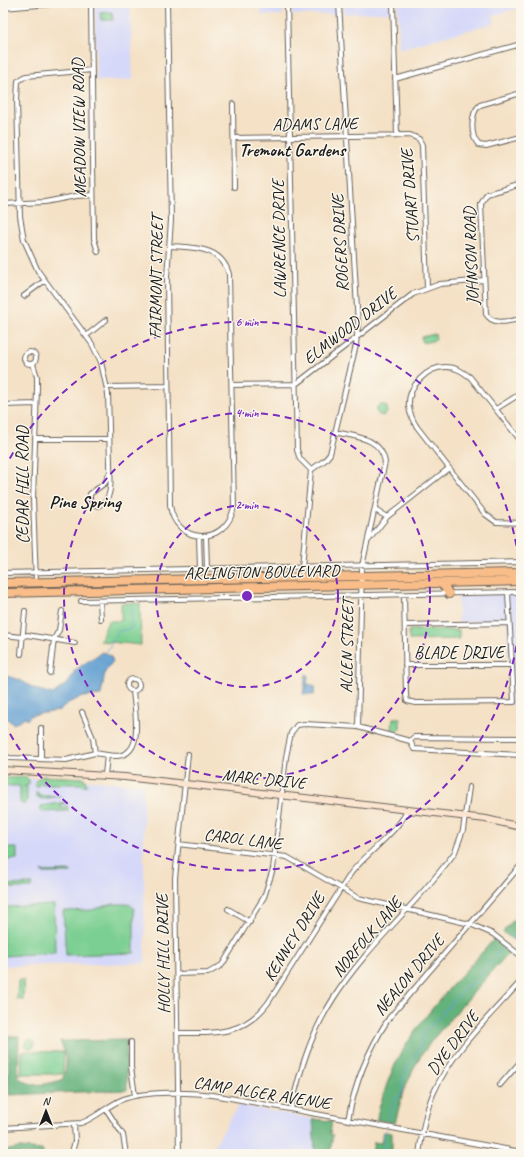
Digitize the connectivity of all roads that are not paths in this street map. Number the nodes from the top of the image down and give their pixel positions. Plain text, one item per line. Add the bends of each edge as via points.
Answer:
1 (63, 3) edge
2 (91, 3) edge
3 (167, 3) edge
4 (287, 3) edge
5 (339, 3) edge
6 (393, 3) edge
7 (3, 8) edge
8 (521, 44) edge
9 (92, 70) junction
10 (395, 79) junction
11 (521, 93) edge
12 (233, 104) dead end
13 (397, 135) junction
14 (347, 136) junction
15 (521, 137) edge
16 (234, 138) junction
17 (290, 138) junction
18 (521, 184) edge
19 (234, 187) dead end
20 (93, 195) junction
21 (20, 203) junction
22 (3, 204) edge
23 (170, 246) junction
24 (98, 252) dead end
25 (484, 280) junction
26 (44, 281) junction
27 (427, 287) junction
28 (24, 296) dead end
29 (521, 319) edge
30 (106, 320) dead end
31 (86, 336) junction
32 (357, 337) junction
33 (33, 364) dead end
34 (296, 384) junction
35 (232, 385) junction
36 (168, 386) junction
37 (108, 387) junction
38 (521, 395) edge
39 (36, 404) junction
40 (3, 405) edge
41 (496, 409) junction
42 (335, 432) junction
43 (34, 439) junction
44 (109, 439) junction
45 (521, 440) edge
46 (449, 468) junction
47 (311, 470) junction
48 (110, 472) junction
49 (375, 510) junction
50 (387, 517) junction
51 (521, 524) edge
52 (199, 536) junction
53 (206, 536) junction
54 (368, 541) junction
55 (521, 562) edge
56 (362, 566) junction
57 (301, 568) junction
58 (200, 569) junction
59 (207, 569) junction
60 (147, 570) junction
61 (35, 572) junction
62 (3, 573) edge
63 (521, 573) edge
64 (300, 578) junction
65 (147, 581) junction
66 (361, 581) junction
67 (521, 581) edge
68 (3, 583) edge
69 (36, 583) junction
70 (440, 583) junction
71 (457, 583) junction
72 (244, 587) junction
73 (163, 589) junction
74 (521, 592) edge
75 (3, 593) edge
76 (508, 593) junction
77 (404, 594) junction
78 (449, 594) junction
79 (361, 596) junction
80 (245, 598) junction
81 (163, 600) junction
82 (100, 601) junction
83 (82, 602) dead end
84 (25, 611) dead end
85 (62, 611) dead end
86 (101, 619) dead end
87 (509, 623) junction
88 (405, 625) junction
89 (3, 635) edge
90 (22, 637) junction
91 (54, 639) junction
92 (75, 643) dead end
93 (21, 654) dead end
94 (512, 665) junction
95 (405, 666) junction
96 (50, 673) dead end
97 (133, 691) dead end
98 (82, 712) dead end
99 (358, 727) junction
100 (41, 728) dead end
101 (521, 738) edge
102 (410, 741) junction
103 (3, 754) edge
104 (95, 754) junction
105 (188, 754) dead end
106 (521, 755) edge
107 (108, 756) junction
108 (41, 758) junction
109 (3, 770) edge
110 (105, 775) junction
111 (184, 784) junction
112 (469, 787) dead end
113 (281, 795) junction
114 (406, 810) junction
115 (465, 816) junction
116 (521, 827) edge
117 (178, 844) junction
118 (274, 855) junction
119 (521, 865) edge
120 (340, 888) junction
121 (228, 909) dead end
122 (406, 909) junction
123 (250, 922) junction
124 (470, 924) junction
125 (521, 956) edge
126 (176, 974) junction
127 (521, 981) edge
128 (178, 1033) junction
129 (131, 1042) dead end
130 (521, 1061) edge
131 (500, 1085) dead end
132 (179, 1093) junction
133 (135, 1096) junction
134 (106, 1109) junction
135 (291, 1109) junction
136 (348, 1120) junction
137 (74, 1124) junction
138 (3, 1128) edge
139 (423, 1134) junction
140 (72, 1152) dead end
141 (521, 1152) edge
142 (126, 1154) edge
143 (179, 1154) edge
144 (419, 1154) edge

1 - 7 street
2 - 9 street, MEADOW VIEW ROAD
3 - 23 street, FAIRMONT STREET
4 - 17 street, LAWRENCE DRIVE
5 - 14 street, ROGERS DRIVE
6 - 10 street, STUART DRIVE
8 - 10 street
9 - 20 street, MEADOW VIEW ROAD
9 - 21 street via 26,76 18,81
10 - 13 street, STUART DRIVE
11 - 15 street via 480,105 473,115 474,140 479,145 486,146
12 - 16 street
13 - 14 street, ADAMS LANE
13 - 27 street, STUART DRIVE via 412,135 419,139 422,145
14 - 17 street, ADAMS LANE
14 - 32 street, ROGERS DRIVE
16 - 17 street, ADAMS LANE
16 - 19 street
17 - 34 street, LAWRENCE DRIVE
18 - 25 street, JOHNSON ROAD via 490,192 483,198 481,204
20 - 21 street
20 - 24 street, MEADOW VIEW ROAD via 94,239
21 - 22 street
21 - 26 street via 24,240 32,261
23 - 35 street via 208,250 218,256 227,268 230,279
23 - 36 street, FAIRMONT STREET via 167,277
25 - 27 street, ELMWOOD DRIVE via 449,282
25 - 29 street, JOHNSON ROAD via 486,314 490,319 497,322
26 - 28 street
26 - 31 street
27 - 32 street, ELMWOOD DRIVE via 405,299
30 - 31 street
31 - 37 street via 99,357
32 - 34 street, ELMWOOD DRIVE
32 - 42 street, ROGERS DRIVE
33 - 39 street, CEDAR HILL ROAD via 37,378
34 - 35 street, ELMWOOD DRIVE
34 - 47 street, LAWRENCE DRIVE via 298,453
35 - 53 street via 234,507 231,518 224,528
36 - 37 street
36 - 52 street, FAIRMONT STREET via 171,511 179,526
37 - 44 street
38 - 41 street
39 - 40 street
39 - 43 street, CEDAR HILL ROAD
41 - 45 street
41 - 46 street via 470,377 447,367 432,370 413,387 409,406 411,418
42 - 47 street, ROGERS DRIVE via 328,457
42 - 49 street, ALLEN STREET via 370,440 383,454 384,468
43 - 44 street
43 - 61 street, CEDAR HILL ROAD via 32,499
44 - 48 street
46 - 50 street
46 - 51 street via 485,514 496,522
47 - 57 street
48 - 48 street via 110,491 107,499 99,505 93,504 90,494 105,483
49 - 50 street
49 - 54 street, ALLEN STREET
50 - 54 street
52 - 53 street, FAIRMONT STREET
52 - 58 street
53 - 59 street
54 - 56 street, ALLEN STREET
55 - 56 street
56 - 57 street
56 - 66 street, ALLEN STREET
57 - 59 street
57 - 64 street
58 - 59 street
58 - 60 street
60 - 61 street
60 - 65 street
61 - 62 street
61 - 69 street, CEDAR HILL ROAD
63 - 66 highway, ARLINGTON BOULEVARD
64 - 65 highway, ARLINGTON BOULEVARD
64 - 66 highway, ARLINGTON BOULEVARD
65 - 69 highway, ARLINGTON BOULEVARD
66 - 70 highway, ARLINGTON BOULEVARD
66 - 72 highway, ARLINGTON BOULEVARD
66 - 79 street, ALLEN STREET
67 - 71 highway, ARLINGTON BOULEVARD
68 - 69 highway, ARLINGTON BOULEVARD
70 - 71 highway, ARLINGTON BOULEVARD
70 - 78 highway
71 - 78 highway
72 - 73 highway, ARLINGTON BOULEVARD
72 - 80 street
73 - 75 highway, ARLINGTON BOULEVARD
73 - 81 street
74 - 76 street
76 - 78 street
76 - 87 street
77 - 78 street
77 - 79 street
77 - 88 street
79 - 80 street
79 - 99 street, ALLEN STREET
80 - 81 street
81 - 82 street
82 - 83 street
82 - 86 street
84 - 90 street
85 - 91 street via 59,630
87 - 88 street
87 - 94 street
88 - 95 street
89 - 90 street
90 - 91 street via 27,635
90 - 93 street
91 - 92 street via 57,642
91 - 96 street
94 - 95 street, BLADE DRIVE
94 - 95 street via 514,702 410,702 406,698
97 - 107 street via 136,729 134,746 122,756
98 - 104 street via 93,738
99 - 102 street
99 - 113 street via 297,725 292,733 286,757
100 - 108 street
101 - 102 street via 414,737
102 - 106 street via 414,749
103 - 108 street via 9,758
104 - 107 street
104 - 108 street via 66,760
105 - 111 street, HOLLY HILL DRIVE
107 - 110 street
109 - 110 street, MARC DRIVE
110 - 111 street, MARC DRIVE
111 - 113 street, MARC DRIVE
111 - 117 street, HOLLY HILL DRIVE
112 - 115 street, NORFOLK LANE
113 - 114 street, MARC DRIVE
113 - 118 street
114 - 115 street, MARC DRIVE
114 - 120 street, KENNEY DRIVE via 401,822 361,860
115 - 116 street, MARC DRIVE
115 - 122 street, NORFOLK LANE via 462,836 455,852
117 - 118 street, CAROL LANE
117 - 126 street, HOLLY HILL DRIVE via 175,878
118 - 120 street, CAROL LANE via 292,858
118 - 123 street via 267,890
119 - 124 street, NEALON DRIVE
120 - 122 street, CAROL LANE via 366,901
120 - 128 street, KENNEY DRIVE via 268,1003 256,1017 228,1031
121 - 123 street
122 - 124 street, CAROL LANE
122 - 135 street, NORFOLK LANE via 352,972 325,1012 305,1057
123 - 126 street via 218,968 202,974
124 - 125 street, CAROL LANE via 493,934
124 - 136 street, NEALON DRIVE via 382,1029 358,1077
126 - 128 street, HOLLY HILL DRIVE
127 - 139 street, DYE DRIVE via 458,1053 444,1073 432,1096
128 - 132 street, HOLLY HILL DRIVE
129 - 133 street
130 - 131 street
132 - 133 street, CAMP ALGER AVENUE
132 - 135 street, CAMP ALGER AVENUE via 208,1094
132 - 143 street, HOLLY HILL DRIVE
133 - 134 street, CAMP ALGER AVENUE via 120,1100
134 - 137 street, CAMP ALGER AVENUE via 88,1121
134 - 142 street via 123,1135
135 - 136 street, CAMP ALGER AVENUE
136 - 139 street, CAMP ALGER AVENUE
137 - 138 street, CAMP ALGER AVENUE
137 - 140 street via 75,1141
139 - 141 street, CAMP ALGER AVENUE
139 - 144 street, DYE DRIVE

